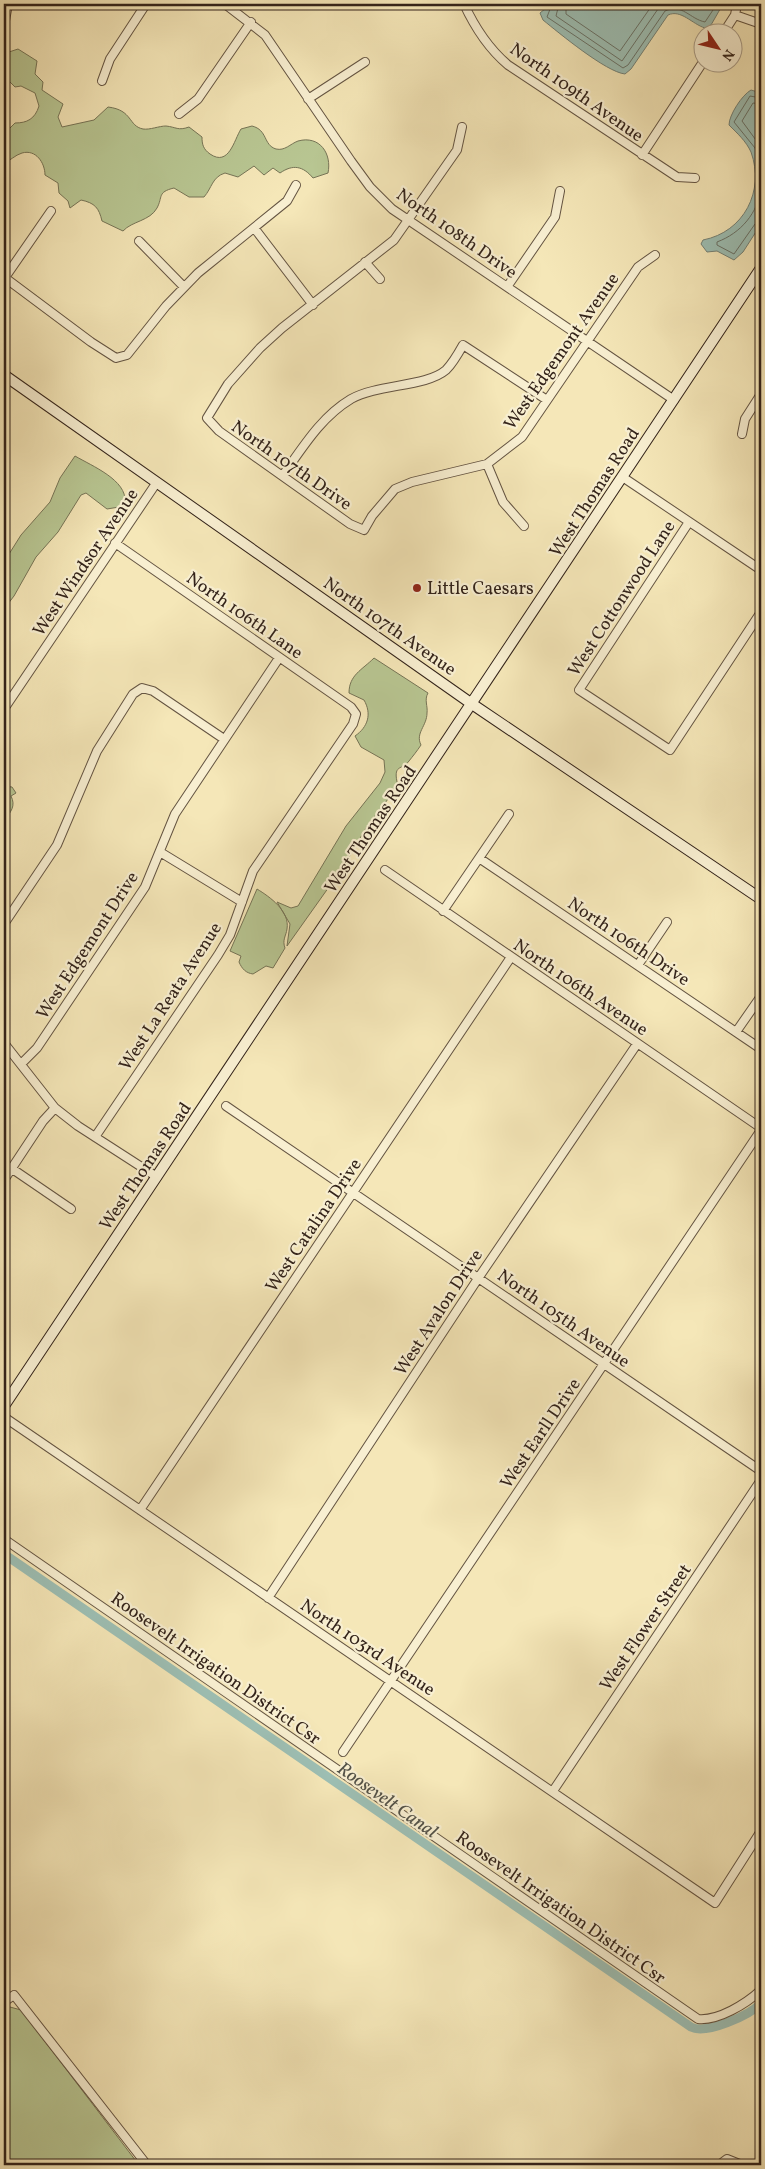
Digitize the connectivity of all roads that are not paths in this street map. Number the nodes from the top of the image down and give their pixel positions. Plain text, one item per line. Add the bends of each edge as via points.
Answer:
1 (8, 4) edge
2 (146, 4) edge
3 (225, 4) edge
4 (464, 4) edge
5 (737, 4) edge
6 (735, 15) junction
7 (251, 22) junction
8 (730, 22) edge
9 (761, 24) edge
10 (4, 26) edge
11 (365, 62) dead end
12 (696, 72) edge
13 (102, 81) dead end
14 (308, 99) junction
15 (179, 114) dead end
16 (462, 127) dead end
17 (642, 155) junction
18 (695, 178) dead end
19 (296, 185) dead end
20 (560, 191) dead end
21 (51, 211) dead end
22 (408, 221) junction
23 (255, 229) junction
24 (138, 241) dead end
25 (655, 255) dead end
26 (365, 262) junction
27 (761, 268) edge
28 (4, 278) edge
29 (380, 279) dead end
30 (184, 287) junction
31 (507, 287) junction
32 (313, 305) junction
33 (588, 341) junction
34 (4, 375) edge
35 (761, 394) edge
36 (547, 400) junction
37 (674, 400) junction
38 (742, 434) dead end
39 (487, 464) junction
40 (283, 475) junction
41 (624, 478) junction
42 (157, 482) junction
43 (688, 522) junction
44 (524, 526) dead end
45 (364, 530) joint
46 (115, 543) junction
47 (761, 570) edge
48 (761, 613) edge
49 (279, 658) junction
50 (472, 704) junction
51 (4, 709) edge
52 (356, 714) joint
53 (224, 739) junction
54 (509, 814) dead end
55 (160, 852) junction
56 (479, 858) junction
57 (385, 870) dead end
58 (761, 899) edge
59 (242, 902) junction
60 (443, 911) junction
61 (667, 922) dead end
62 (4, 924) edge
63 (511, 957) junction
64 (638, 965) junction
65 (761, 996) edge
66 (736, 1032) junction
67 (4, 1043) edge
68 (637, 1044) junction
69 (761, 1049) edge
70 (21, 1064) junction
71 (226, 1106) dead end
72 (54, 1108) junction
73 (761, 1129) edge
74 (95, 1138) junction
75 (12, 1168) junction
76 (157, 1177) junction
77 (4, 1180) edge
78 (353, 1193) junction
79 (72, 1209) dead end
80 (478, 1277) junction
81 (604, 1365) junction
82 (4, 1406) edge
83 (4, 1418) edge
84 (761, 1471) edge
85 (761, 1480) edge
86 (140, 1510) junction
87 (4, 1539) edge
88 (268, 1598) junction
89 (392, 1681) junction
90 (343, 1752) dead end
91 (553, 1791) junction
92 (761, 1831) edge
93 (761, 1990) edge
94 (4, 2002) edge
95 (147, 2165) edge
96 (719, 2165) edge
97 (742, 2165) edge

1 - 10 street
2 - 13 street via 110,59
3 - 7 street, North 108th Drive
4 - 17 street, North 109th Avenue via 492,51 508,66
5 - 6 street
6 - 8 street
6 - 9 street
7 - 14 street, North 108th Drive via 276,50
7 - 15 street via 198,99
11 - 14 street
12 - 17 street
14 - 22 street, North 108th Drive via 370,187
16 - 22 street via 457,150
17 - 18 street, North 109th Avenue via 677,177
19 - 23 street via 287,201
20 - 31 street via 555,217
21 - 28 street
22 - 26 street via 394,240
22 - 31 street, North 108th Drive
23 - 30 street
23 - 32 street
24 - 30 street
25 - 33 street, West Edgemont Avenue via 638,267
26 - 29 street
26 - 32 street
27 - 37 main road, West Thomas Road
28 - 30 street via 116,358 127,355
31 - 33 street, North 108th Drive
32 - 40 street, North 107th Drive via 282,328 243,365 207,418 219,432
33 - 36 street, West Edgemont Avenue
33 - 37 street, North 108th Drive
34 - 42 main road, North 107th Avenue
35 - 38 street via 745,419
36 - 39 street, West Edgemont Avenue via 522,437
36 - 40 street via 463,345 449,366 432,378 374,389 352,399 328,416
37 - 41 main road, West Thomas Road
39 - 44 street via 503,502
39 - 45 street, West Edgemont Avenue via 395,489
40 - 45 street, North 107th Drive via 350,524
41 - 43 street
41 - 50 main road, West Thomas Road
42 - 46 street, West Windsor Avenue
42 - 50 main road, North 107th Avenue
43 - 47 street
43 - 48 street, West Cottonwood Lane via 579,690 670,750
46 - 49 street, North 106th Lane
46 - 51 street, West Windsor Avenue
49 - 52 street, North 106th Lane via 351,707
49 - 53 street, West Edgemont Drive
50 - 58 main road, North 107th Avenue
50 - 76 main road, West Thomas Road
52 - 59 street, West La Reata Avenue via 353,724 253,871
53 - 55 street, West Edgemont Drive via 175,814
53 - 62 street via 153,691 142,688 133,694 97,751 57,845
54 - 56 street
55 - 59 street
55 - 70 street, West Edgemont Drive via 145,888 37,1048
56 - 60 street
56 - 64 street, North 106th Drive
57 - 60 street, North 106th Avenue
59 - 74 street, West La Reata Avenue via 230,935 218,955
60 - 63 street, North 106th Avenue
61 - 64 street
63 - 68 street, North 106th Avenue
63 - 78 street, West Catalina Drive
64 - 66 street, North 106th Drive
65 - 66 street
66 - 69 street, North 106th Drive
67 - 70 street
68 - 73 street, North 106th Avenue
68 - 80 street, West Avalon Drive
70 - 72 street
71 - 78 street, North 105th Avenue
72 - 74 street
72 - 75 street
73 - 81 street, West Earll Drive
74 - 76 street
75 - 77 street
75 - 79 street
76 - 82 main road, West Thomas Road
78 - 80 street, North 105th Avenue
78 - 86 street, West Catalina Drive
80 - 81 street, North 105th Avenue
80 - 88 street, West Avalon Drive
81 - 84 street, North 105th Avenue
81 - 89 street, West Earll Drive
83 - 86 street, North 103rd Avenue
85 - 91 street, West Flower Street
86 - 88 street, North 103rd Avenue
87 - 93 street, Roosevelt Irrigation District Csr via 698,2019 718,2016 753,1998
88 - 89 street, North 103rd Avenue
89 - 90 street, West Earll Drive
89 - 91 street, North 103rd Avenue
91 - 92 street, North 103rd Avenue via 714,1903
94 - 95 street via 14,1996
96 - 97 street via 727,2159

